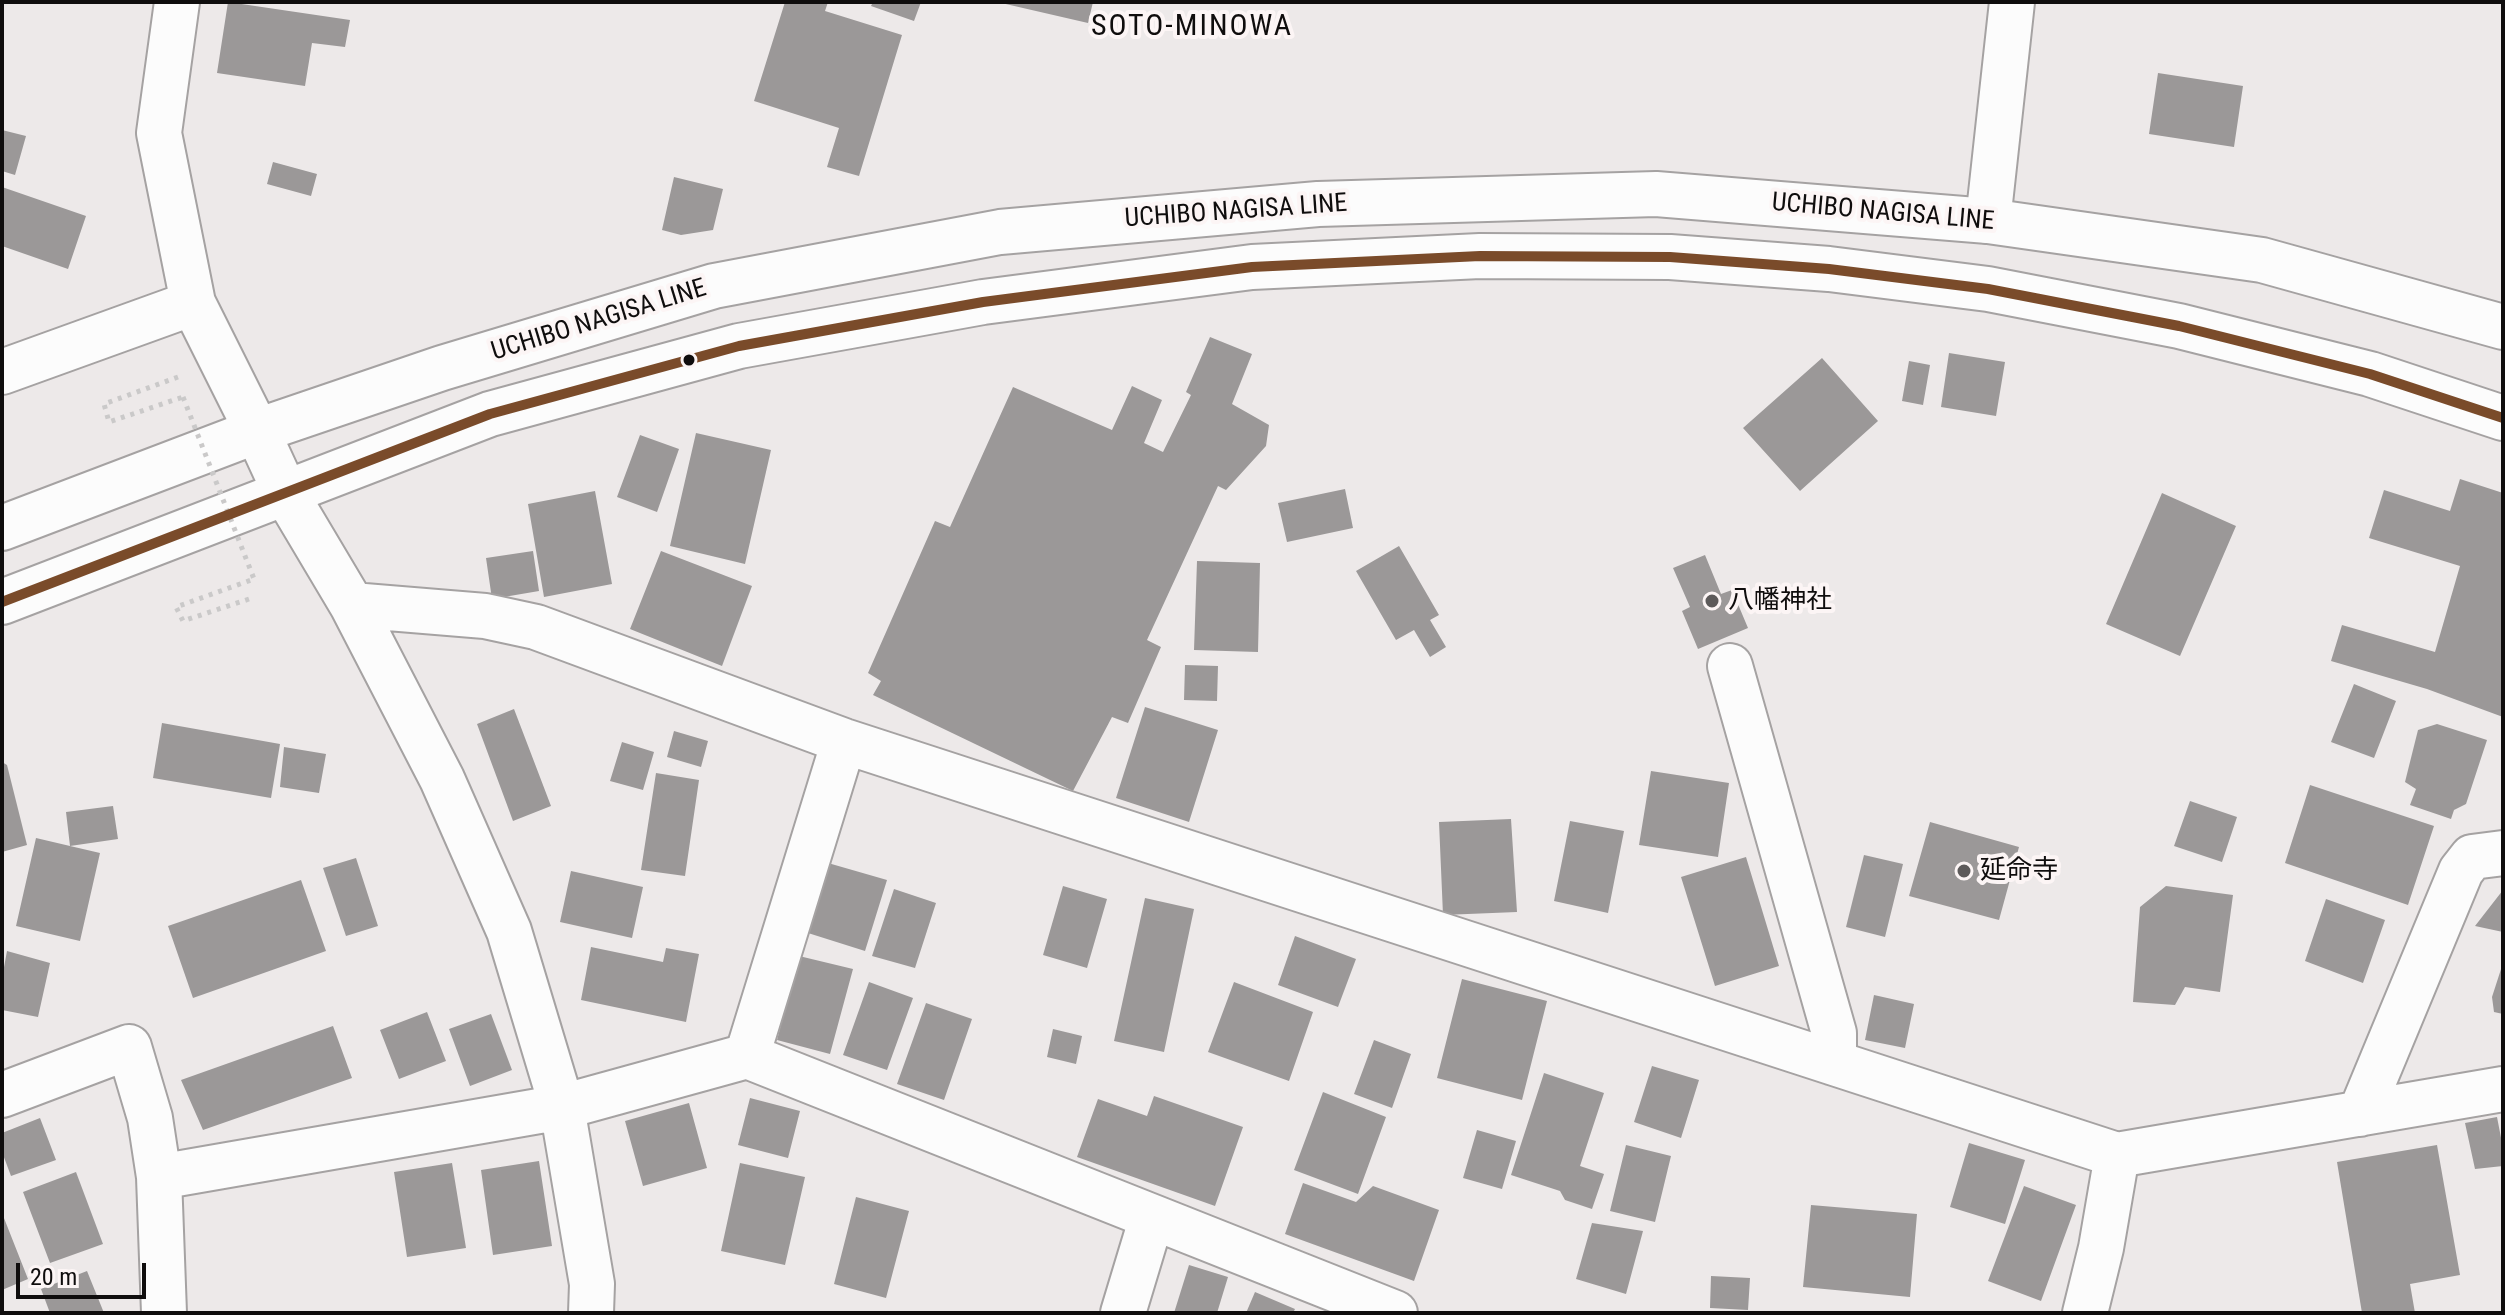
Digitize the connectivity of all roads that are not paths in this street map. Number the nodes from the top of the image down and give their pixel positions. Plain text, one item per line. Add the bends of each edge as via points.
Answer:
1 (177, 2) edge
2 (2012, 2) edge
3 (1988, 221) junction
4 (193, 303) junction
5 (2503, 327) edge
6 (2, 372) edge
7 (2503, 418) edge
8 (257, 431) junction
9 (286, 494) junction
10 (2, 528) edge
11 (2, 602) edge
12 (352, 605) junction
13 (1730, 666) dead end
14 (844, 741) junction
15 (2503, 853) edge
16 (747, 1056) junction
17 (1834, 1063) junction
18 (2503, 1089) edge
19 (2, 1095) edge
20 (562, 1107) junction
21 (2360, 1114) junction
22 (2117, 1155) junction
23 (159, 1177) junction
24 (1152, 1217) junction
25 (164, 1313) edge
26 (591, 1313) edge
27 (1123, 1313) edge
28 (1395, 1313) edge
29 (2085, 1313) edge

1 - 4 main road via 159,133
2 - 3 main road
3 - 5 main road, UCHIBO NAGISA LINE via 2262,260
3 - 8 main road, UCHIBO NAGISA LINE via 1656,194 1318,204 1000,232 714,286 442,368
4 - 6 main road
4 - 8 main road
7 - 9 main road via 2370,374 2179,326 1988,289 1670,257 1480,256 1252,267 983,302 739,346 490,414
8 - 9 main road
8 - 10 main road, UCHIBO NAGISA LINE
9 - 11 main road
9 - 12 main road
12 - 14 main road via 485,616 536,627
12 - 20 main road via 442,779 509,931
13 - 17 main road via 1834,1033
14 - 16 main road
14 - 17 main road
15 - 21 main road via 2472,857 2461,871
16 - 20 main road
16 - 24 main road
17 - 22 main road
18 - 21 main road
19 - 23 main road via 129,1047 150,1118
20 - 23 main road
20 - 26 main road via 592,1284
21 - 22 main road
22 - 29 main road
23 - 25 main road
24 - 27 main road
24 - 28 main road

